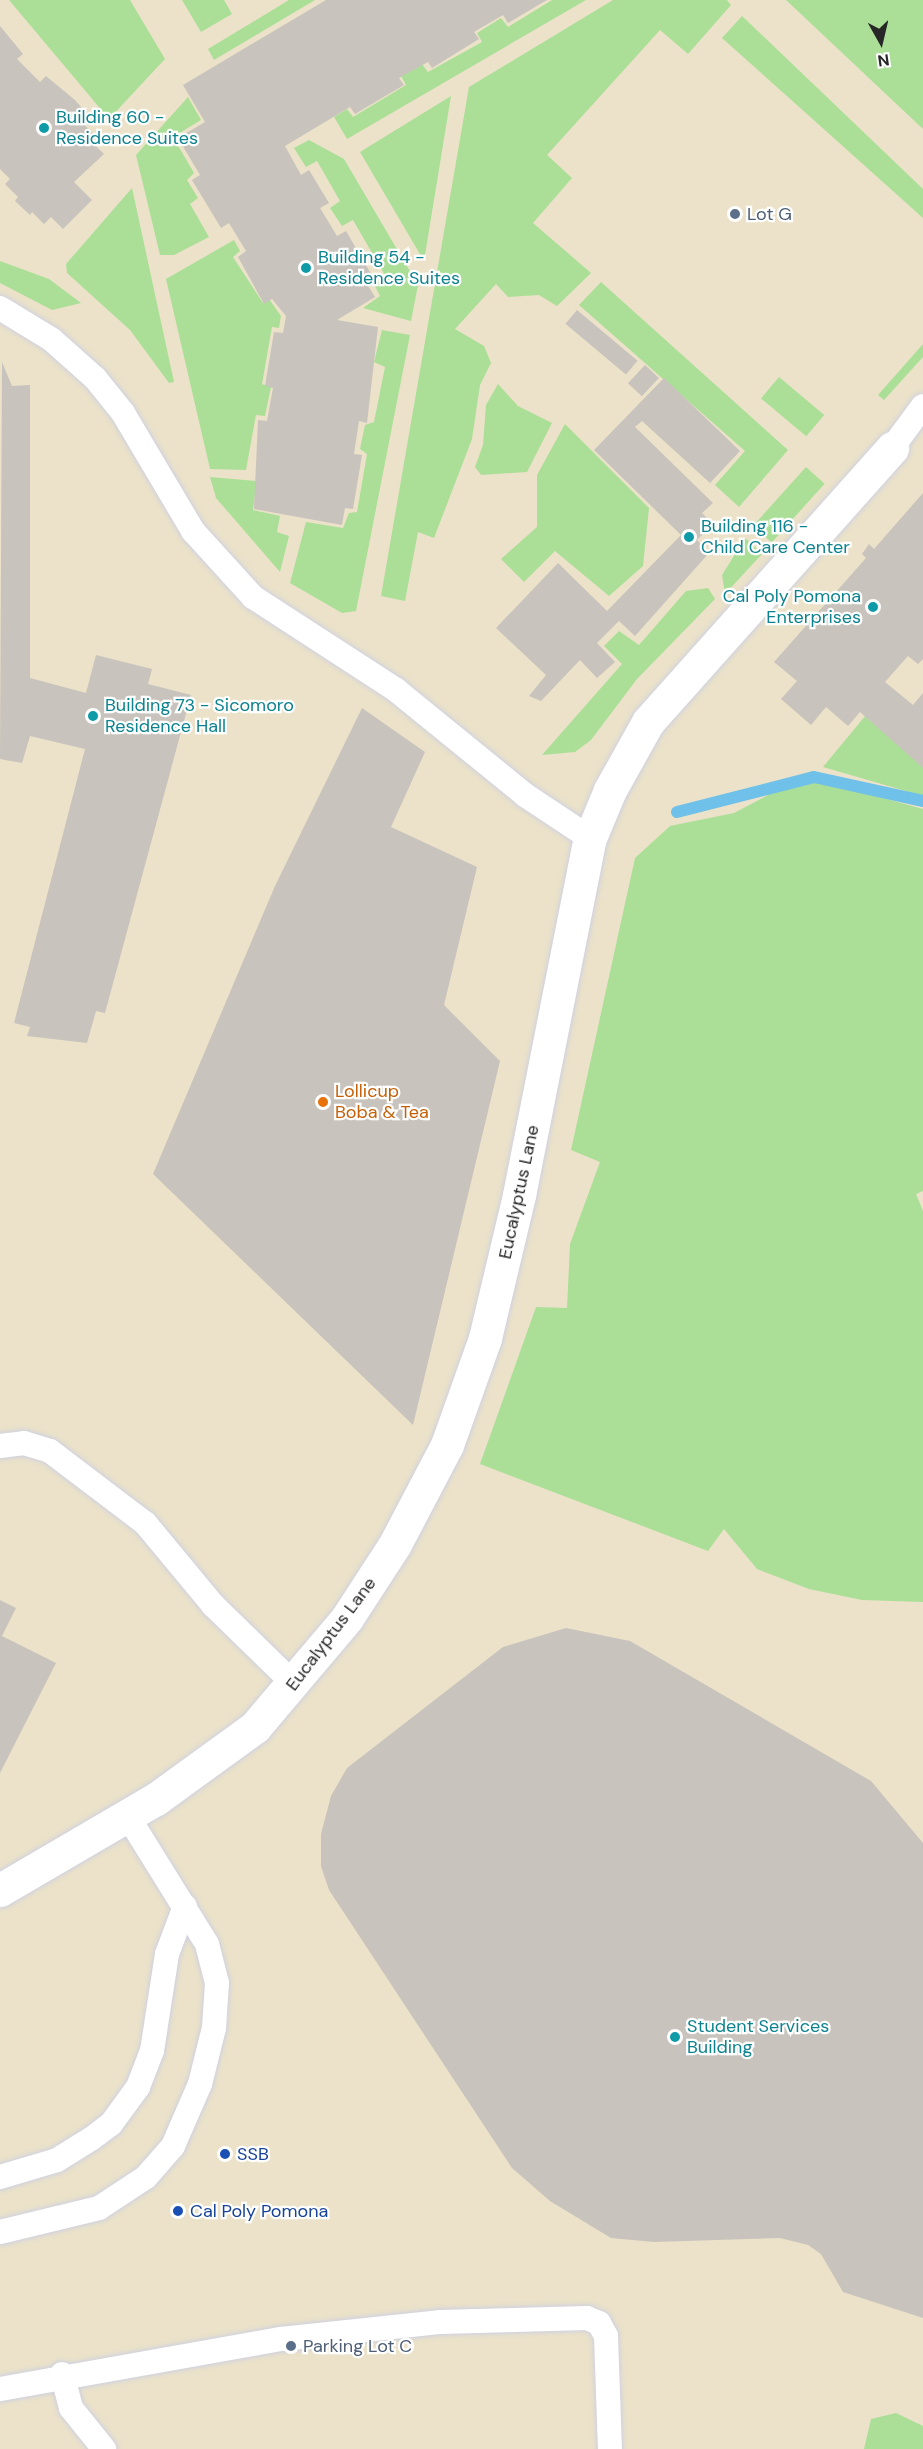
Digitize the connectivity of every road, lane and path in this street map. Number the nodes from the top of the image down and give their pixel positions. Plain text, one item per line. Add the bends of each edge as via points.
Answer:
1 (0, 308) edge
2 (923, 406) edge
3 (892, 448) joint
4 (590, 838) junction
5 (0, 1446) edge
6 (295, 1685) junction
7 (127, 1815) junction
8 (0, 1890) edge
9 (185, 1906) junction
10 (0, 2177) edge
11 (0, 2232) edge
12 (62, 2374) junction
13 (0, 2389) edge
14 (104, 2449) edge
15 (610, 2449) edge

1 - 4 lane via 51,339 95,378 123,413 194,531 253,597 396,690 525,795
2 - 3 lane, Eucalyptus Lane
3 - 4 street, Eucalyptus Lane via 648,722
4 - 6 street, Eucalyptus Lane via 519,1195 464,1400 395,1544
5 - 6 lane via 24,1443 50,1451 146,1523 213,1605
6 - 7 street, Eucalyptus Lane via 238,1740
7 - 8 street, Eucalyptus Lane
7 - 9 lane
9 - 10 lane via 167,1954 152,2051 138,2087 111,2124 91,2139 57,2160
9 - 11 lane via 207,1944 217,1983 214,2028 200,2084 173,2146 146,2177 99,2208
12 - 13 lane
12 - 14 lane via 71,2408
12 - 15 lane via 281,2338 441,2322 587,2318 599,2323 606,2336

